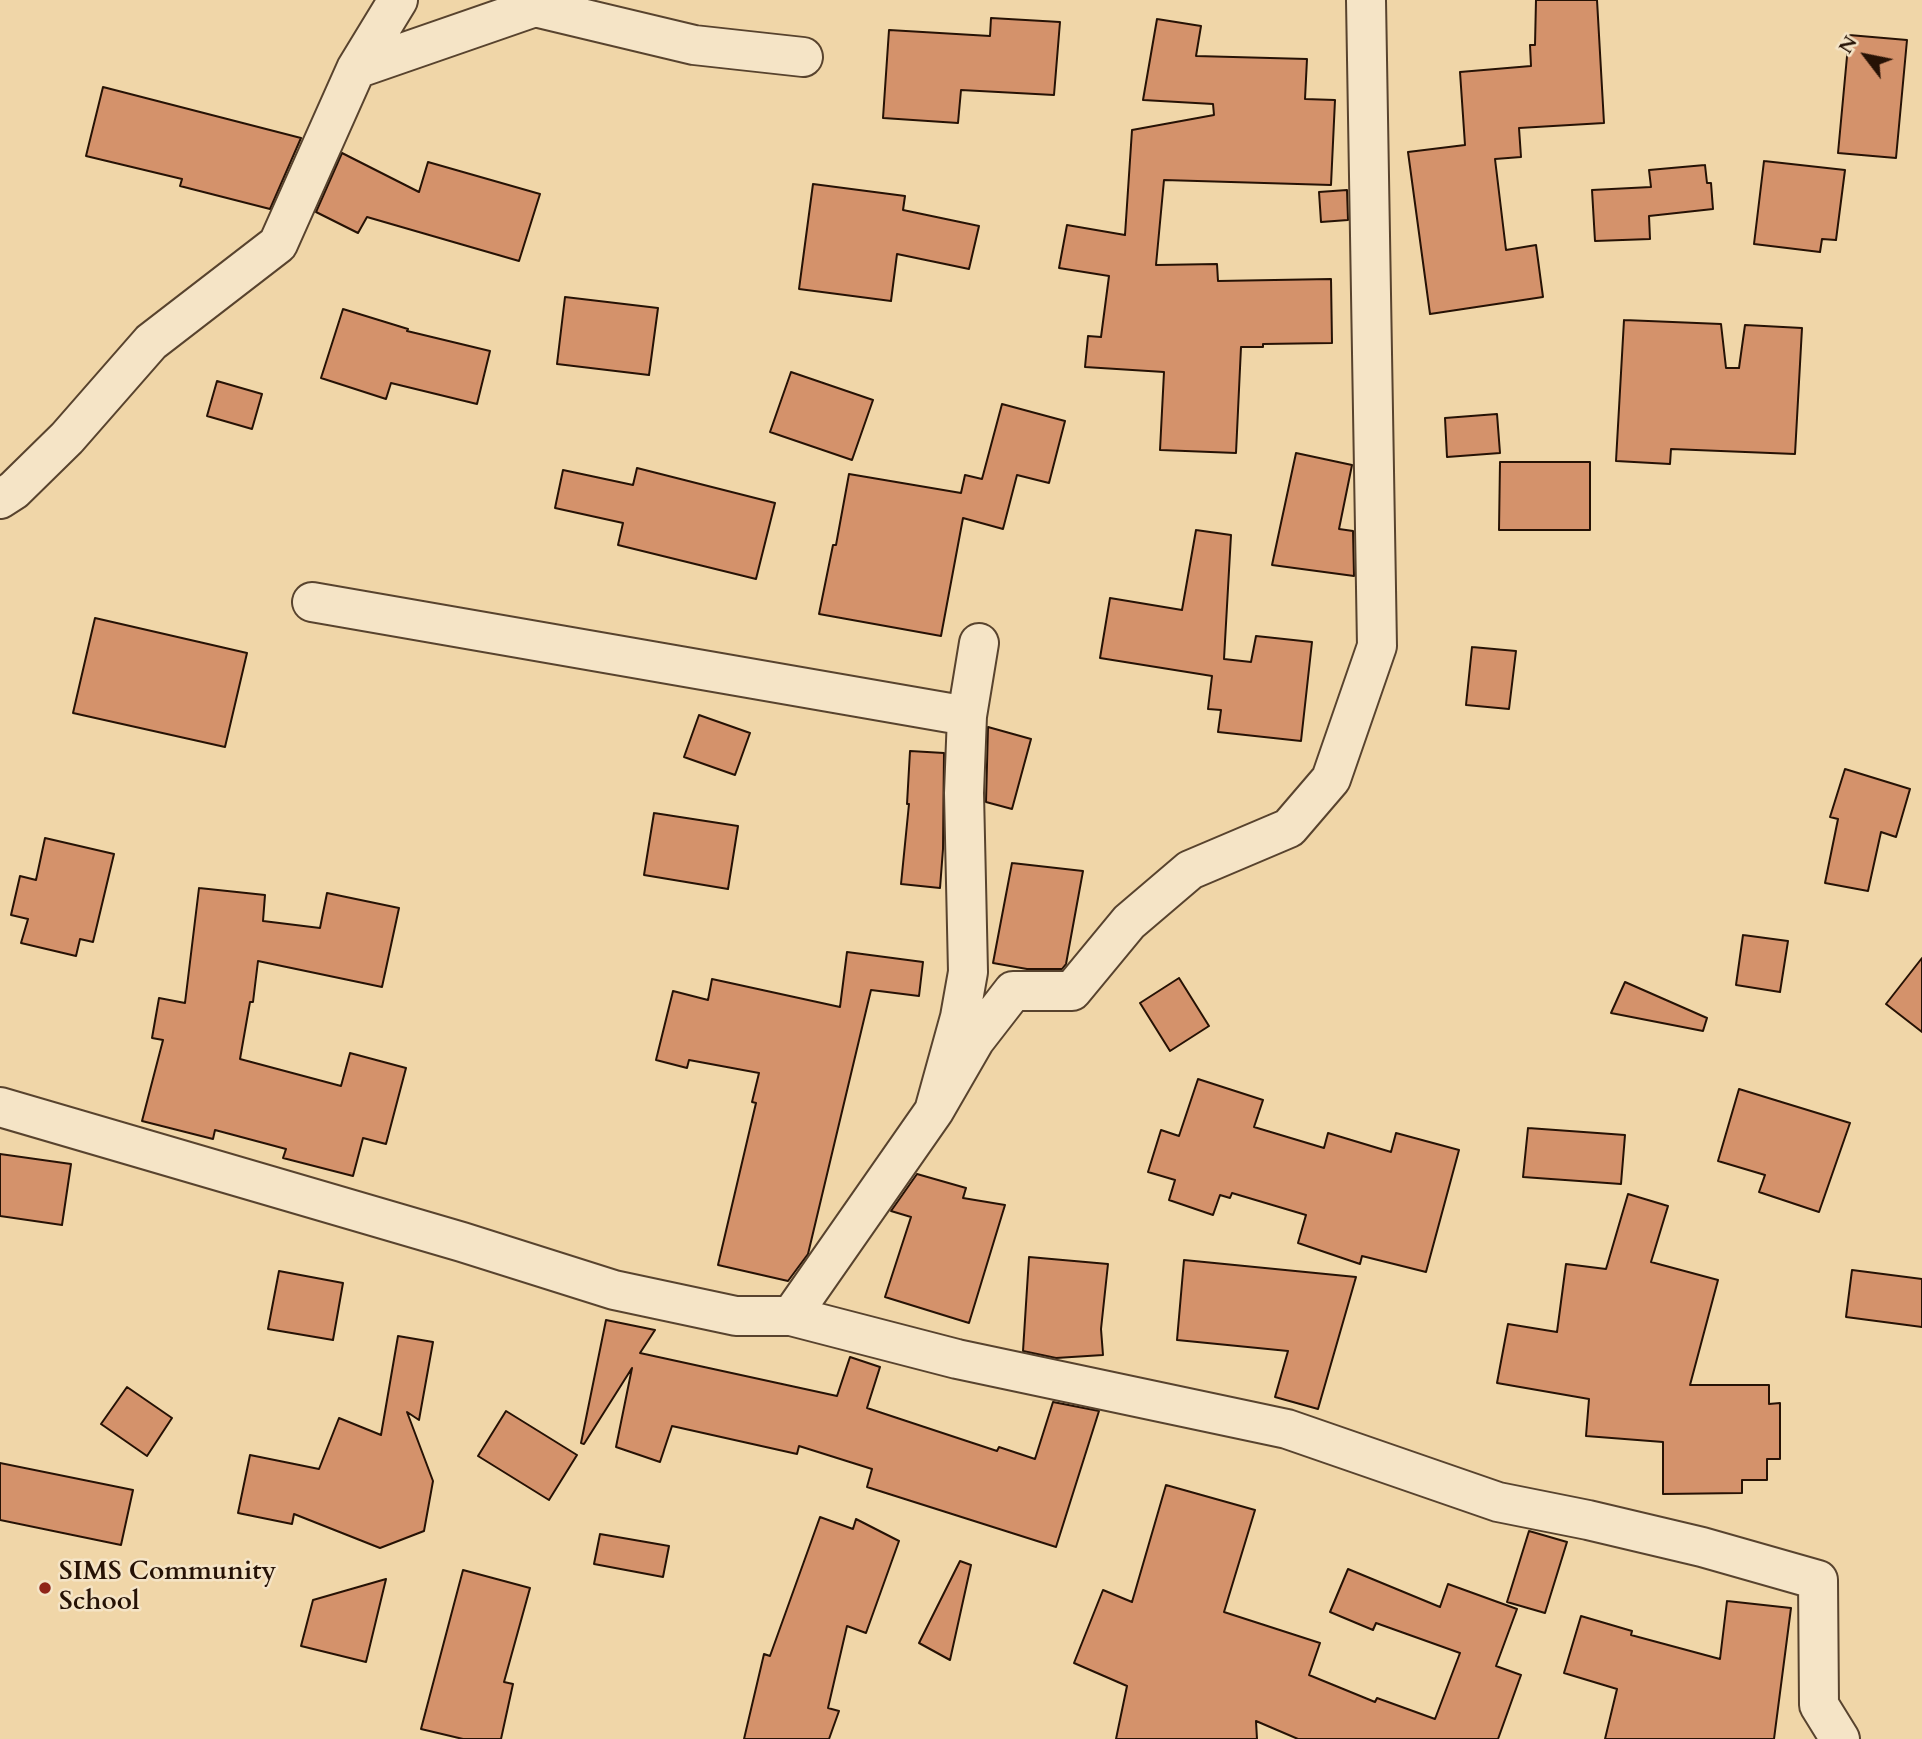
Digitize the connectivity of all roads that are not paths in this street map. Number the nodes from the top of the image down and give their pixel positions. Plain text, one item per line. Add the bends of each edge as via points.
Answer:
1 (398, 0) edge
2 (1366, 0) edge
3 (803, 57) dead end
4 (356, 69) junction
5 (0, 499) edge
6 (312, 601) dead end
7 (979, 643) dead end
8 (967, 716) junction
9 (0, 1107) edge
10 (934, 1111) junction
11 (791, 1316) junction
12 (1840, 1739) edge

1 - 4 street
2 - 10 street via 1377,646 1331,779 1289,828 1190,870 1129,922 1072,991 1013,991 975,1040
3 - 4 street via 694,45 534,7
4 - 5 street via 278,244 151,342 67,438 14,491
6 - 8 street
7 - 8 street
8 - 10 street via 968,972
9 - 11 street via 614,1290 736,1316
10 - 11 street
11 - 12 street via 957,1359 1287,1429 1498,1502 1702,1547 1818,1580 1819,1705

